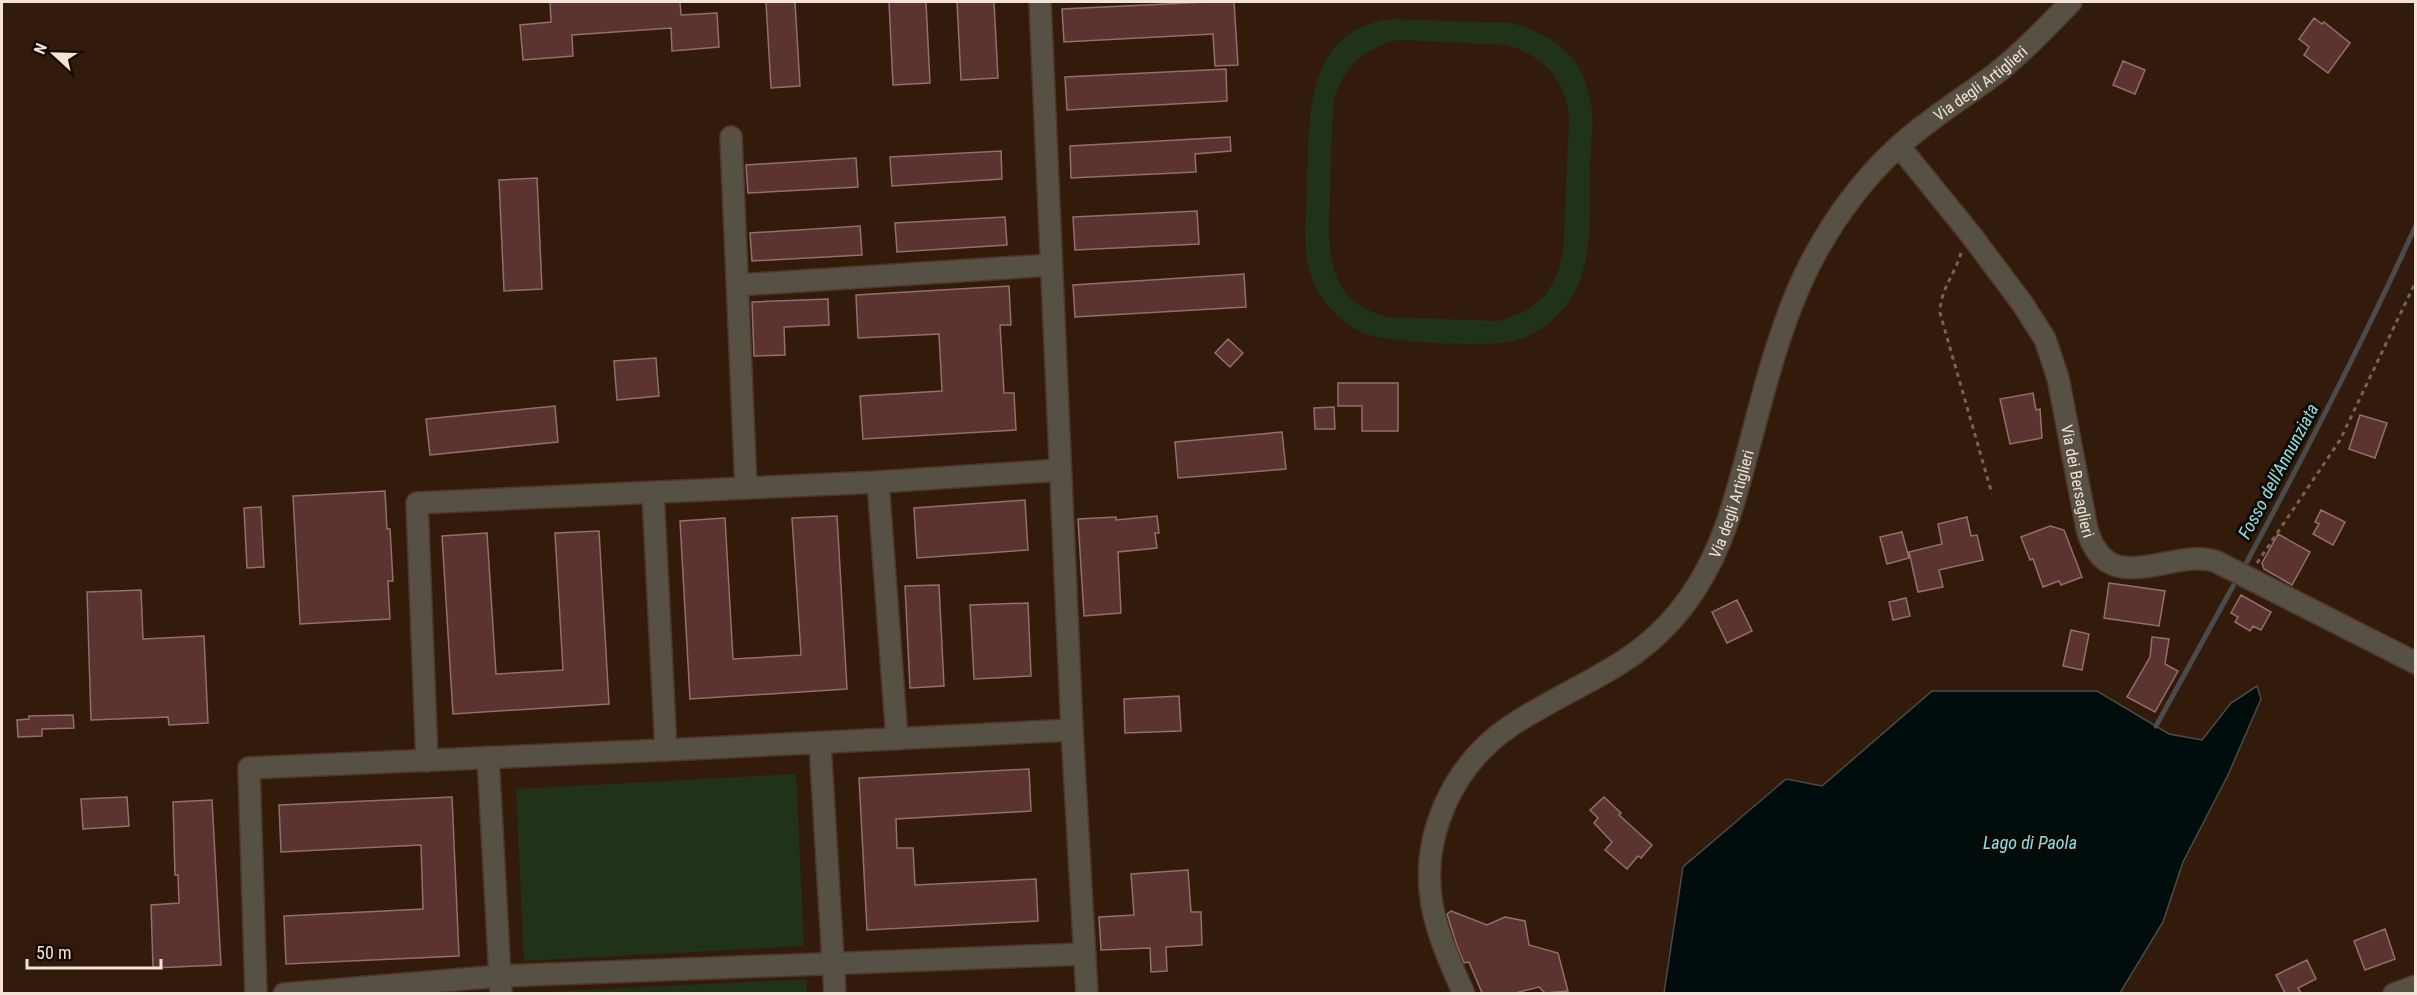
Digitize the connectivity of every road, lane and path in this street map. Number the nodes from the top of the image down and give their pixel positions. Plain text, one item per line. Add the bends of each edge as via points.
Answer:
1 (1040, 2) edge
2 (2071, 2) edge
3 (730, 137) dead end
4 (1899, 146) junction
5 (1971, 235) junction
6 (1051, 265) junction
7 (2415, 281) edge
8 (738, 285) junction
9 (1060, 470) junction
10 (878, 482) junction
11 (746, 488) junction
12 (653, 493) junction
13 (1992, 494) dead end
14 (2247, 577) junction
15 (2415, 663) edge
16 (1072, 730) junction
17 (897, 739) junction
18 (820, 743) junction
19 (666, 750) junction
20 (488, 757) junction
21 (427, 761) junction
22 (1085, 954) junction
23 (834, 962) junction
24 (501, 985) edge
25 (2415, 986) edge
26 (256, 993) edge
27 (284, 993) edge
28 (836, 993) edge
29 (1087, 993) edge
30 (1464, 993) edge
31 (2394, 993) edge

1 - 6 street
2 - 4 street, Via degli Artiglieri via 2011,61
3 - 8 street
4 - 5 street, Via dei Bersaglieri
4 - 30 street, Via degli Artiglieri via 1852,198 1805,275 1767,384 1726,527 1691,596 1663,630 1632,657 1500,734 1472,761 1450,793 1435,831 1429,876 1437,926
5 - 13 path via 1942,292 1940,313
5 - 14 street, Via dei Bersaglieri via 2022,303 2049,348 2087,530 2095,550 2112,564 2133,569 2202,558
6 - 8 street
6 - 9 street
7 - 14 path via 2340,440
8 - 11 street
9 - 10 street
9 - 16 street
10 - 11 street
10 - 17 street
11 - 12 street
12 - 19 street
12 - 21 street via 417,503
14 - 15 street, Via dei Bersaglieri
16 - 17 street
16 - 22 street
17 - 18 street
18 - 19 street
18 - 23 street
19 - 20 street
20 - 21 street
20 - 24 street
21 - 26 street via 249,768
22 - 23 street
22 - 29 street
23 - 24 street
23 - 28 street
24 - 27 street
25 - 31 street

